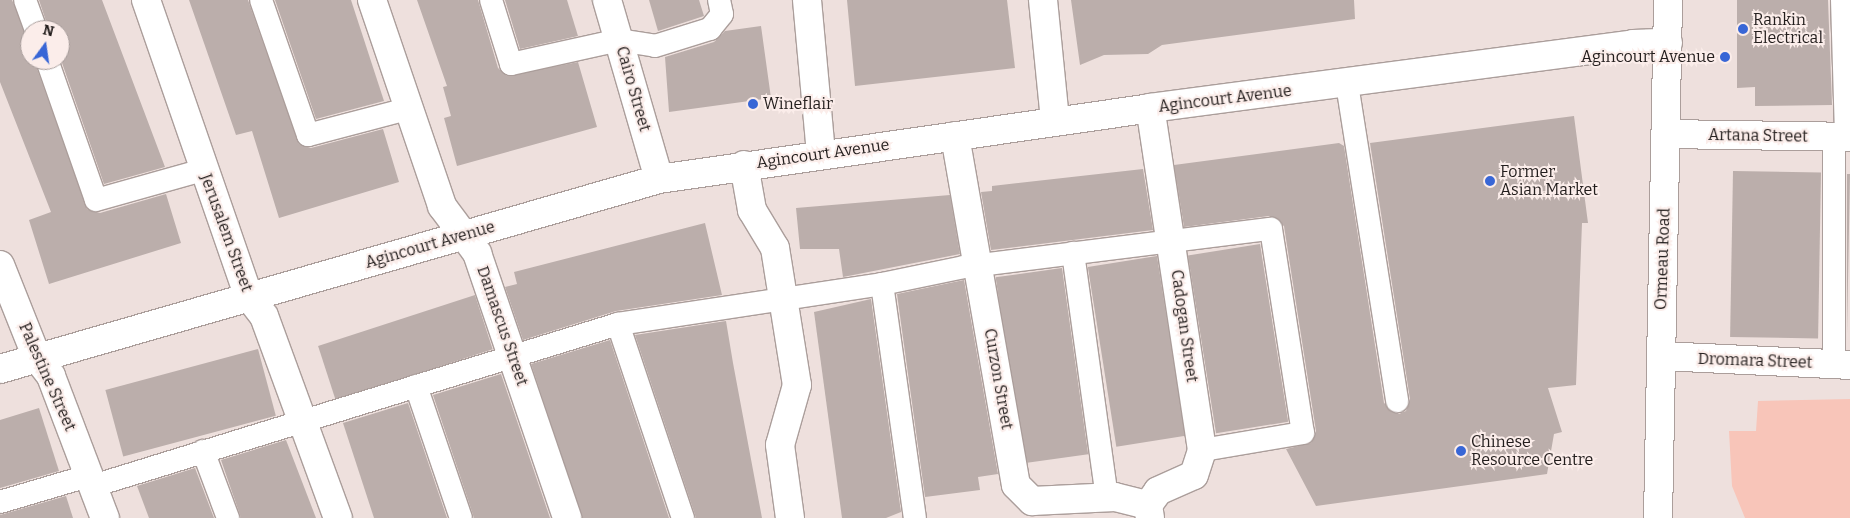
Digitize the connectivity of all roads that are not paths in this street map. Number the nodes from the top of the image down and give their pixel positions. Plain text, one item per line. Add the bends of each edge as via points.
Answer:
1 (25, 0) edge
2 (146, 0) edge
3 (261, 0) edge
4 (372, 0) edge
5 (491, 0) edge
6 (607, 0) edge
7 (719, 0) edge
8 (807, 0) edge
9 (1043, 0) edge
10 (1668, 0) edge
11 (1842, 0) edge
12 (32, 20) edge
13 (619, 40) junction
14 (1668, 43) junction
15 (50, 70) edge
16 (1347, 84) junction
17 (1150, 108) junction
18 (407, 109) junction
19 (1056, 121) junction
20 (1666, 134) junction
21 (955, 136) junction
22 (1843, 137) edge
23 (821, 153) junction
24 (744, 165) junction
25 (203, 170) junction
26 (658, 179) junction
27 (462, 236) junction
28 (1171, 239) junction
29 (1073, 253) junction
30 (1842, 258) edge
31 (0, 265) edge
32 (979, 266) junction
33 (882, 284) junction
34 (249, 297) junction
35 (783, 297) junction
36 (618, 324) junction
37 (1660, 356) junction
38 (512, 357) junction
39 (38, 358) junction
40 (1842, 364) edge
41 (0, 369) edge
42 (416, 386) junction
43 (1397, 401) dead end
44 (302, 420) junction
45 (1202, 450) junction
46 (203, 451) junction
47 (91, 481) junction
48 (1107, 497) junction
49 (0, 502) edge
50 (1149, 512) edge
51 (105, 518) edge
52 (228, 518) edge
53 (338, 518) edge
54 (461, 518) edge
55 (567, 518) edge
56 (683, 518) edge
57 (790, 518) edge
58 (915, 518) edge
59 (1658, 518) edge

1 - 12 lane
2 - 25 street, Jerusalem Street
3 - 18 lane via 308,135
4 - 18 street, Damascus Street
5 - 13 lane via 512,64
6 - 13 street, Cairo Street
7 - 13 lane via 722,14 710,29 655,46
8 - 23 street
9 - 19 street
10 - 14 street, Ormeau Road
11 - 22 lane
13 - 26 street, Cairo Street
14 - 16 street, Agincourt Avenue via 1633,44
14 - 20 street, Ormeau Road
15 - 25 lane via 96,200
16 - 17 street, Agincourt Avenue
16 - 43 lane
17 - 19 street, Agincourt Avenue
17 - 28 street, Cadogan Street
18 - 27 street, Damascus Street via 442,206
19 - 21 street, Agincourt Avenue
20 - 22 street, Artana Street
20 - 37 street, Ormeau Road
21 - 23 street, Agincourt Avenue
21 - 32 street, Curzon Street
22 - 30 lane
23 - 24 street, Agincourt Avenue
24 - 26 street, Agincourt Avenue
24 - 35 street via 752,210 775,248
25 - 34 street, Jerusalem Street
26 - 27 street, Agincourt Avenue
27 - 34 street, Agincourt Avenue
27 - 38 street, Damascus Street via 477,253
28 - 29 lane
28 - 45 street, Cadogan Street
28 - 45 lane via 1271,229 1302,433
29 - 32 lane
29 - 48 lane
30 - 40 lane
31 - 39 street, Palestine Street
32 - 33 lane
32 - 48 street, Curzon Street via 1016,484 1032,501
33 - 35 lane
33 - 58 lane
34 - 39 street, Agincourt Avenue
34 - 44 street, Jerusalem Street via 264,316
35 - 36 lane
35 - 57 street via 796,385 780,445
36 - 38 lane
36 - 56 lane
37 - 40 street, Dromara Street
37 - 59 street, Ormeau Road
38 - 42 lane
38 - 55 street, Damascus Street
39 - 41 street, Agincourt Avenue
39 - 47 street, Palestine Street via 51,376
42 - 44 lane
42 - 54 lane
44 - 46 lane
44 - 53 street, Jerusalem Street
45 - 50 street, Cadogan Street via 1194,475 1158,491
46 - 47 lane
46 - 52 lane
47 - 49 lane
47 - 51 street, Palestine Street
48 - 50 street, Curzon Street

